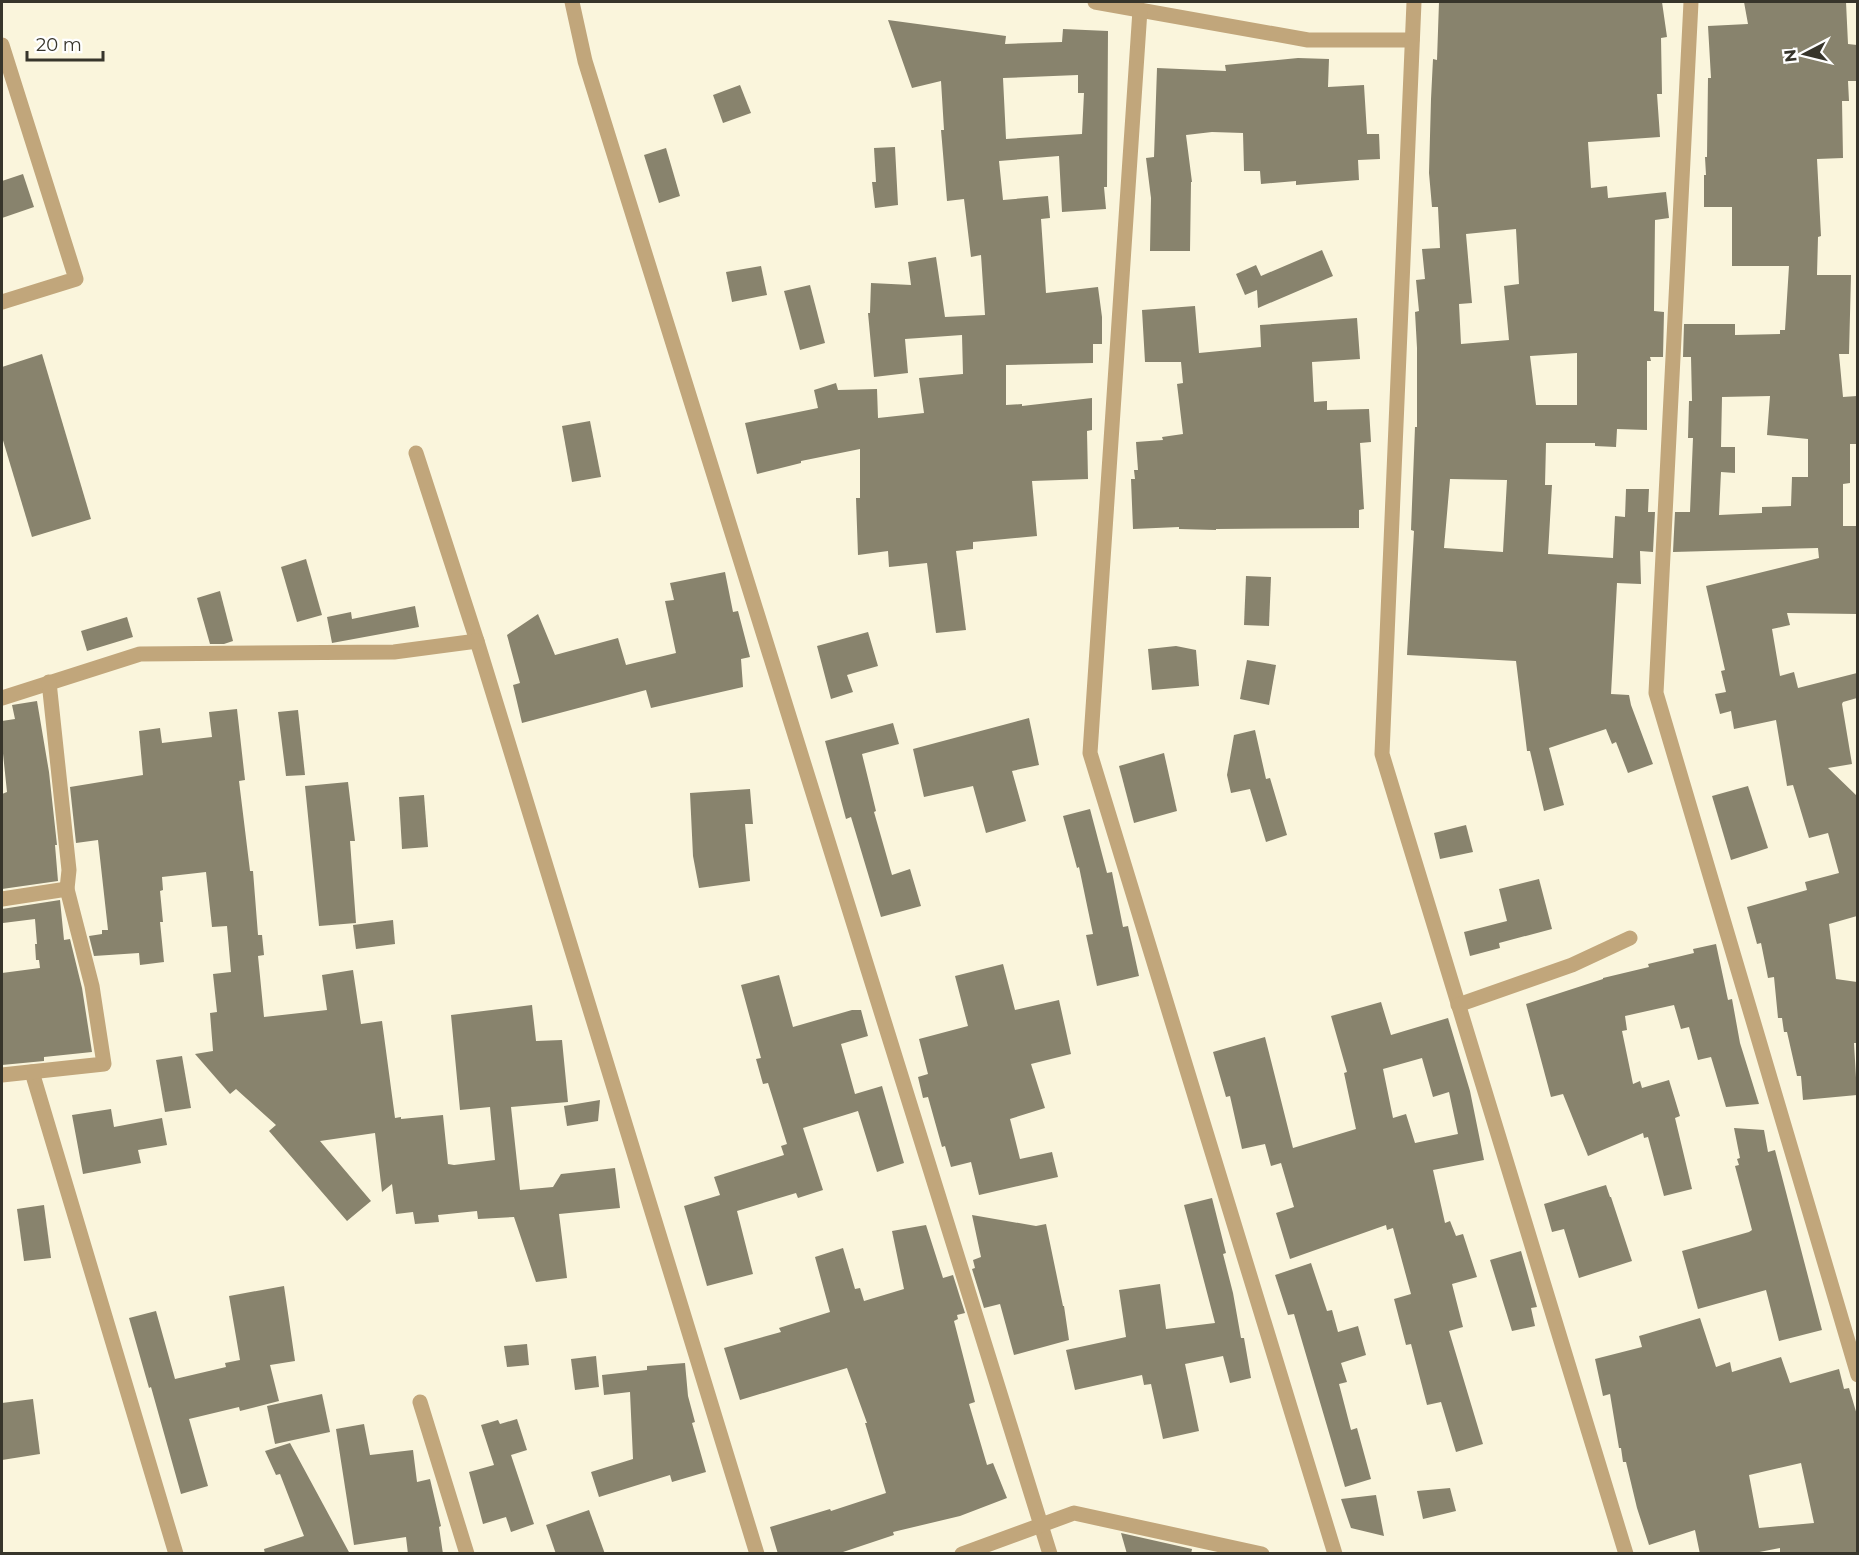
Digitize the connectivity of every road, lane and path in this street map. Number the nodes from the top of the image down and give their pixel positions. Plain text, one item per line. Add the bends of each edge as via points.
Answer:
1 (572, 2) edge
2 (1095, 2) edge
3 (1414, 2) edge
4 (1691, 2) edge
5 (1140, 10) junction
6 (1412, 40) junction
7 (2, 45) edge
8 (2, 302) edge
9 (416, 453) dead end
10 (477, 641) junction
11 (49, 682) junction
12 (2, 698) edge
13 (67, 889) junction
14 (2, 899) edge
15 (1630, 938) dead end
16 (1458, 1005) junction
17 (32, 1072) junction
18 (2, 1076) edge
19 (1857, 1375) edge
20 (420, 1401) dead end
21 (1042, 1525) junction
22 (176, 1554) edge
23 (467, 1554) edge
24 (757, 1554) edge
25 (962, 1554) edge
26 (1050, 1554) edge
27 (1262, 1554) edge
28 (1335, 1554) edge
29 (1626, 1554) edge

1 - 21 street via 585,61
2 - 5 street
3 - 6 street
4 - 19 street via 1656,693
5 - 6 street via 1308,40
5 - 28 street via 1090,753
6 - 16 street via 1382,754
7 - 8 street via 76,279
9 - 10 street
10 - 11 street via 394,652 140,654
10 - 24 street
11 - 12 street
11 - 13 street via 69,870
13 - 14 street
13 - 17 street via 92,987 104,1064
15 - 16 street via 1572,965
16 - 29 street
17 - 18 street
17 - 22 street
20 - 23 street
21 - 25 street
21 - 26 street
21 - 27 street via 1074,1514

